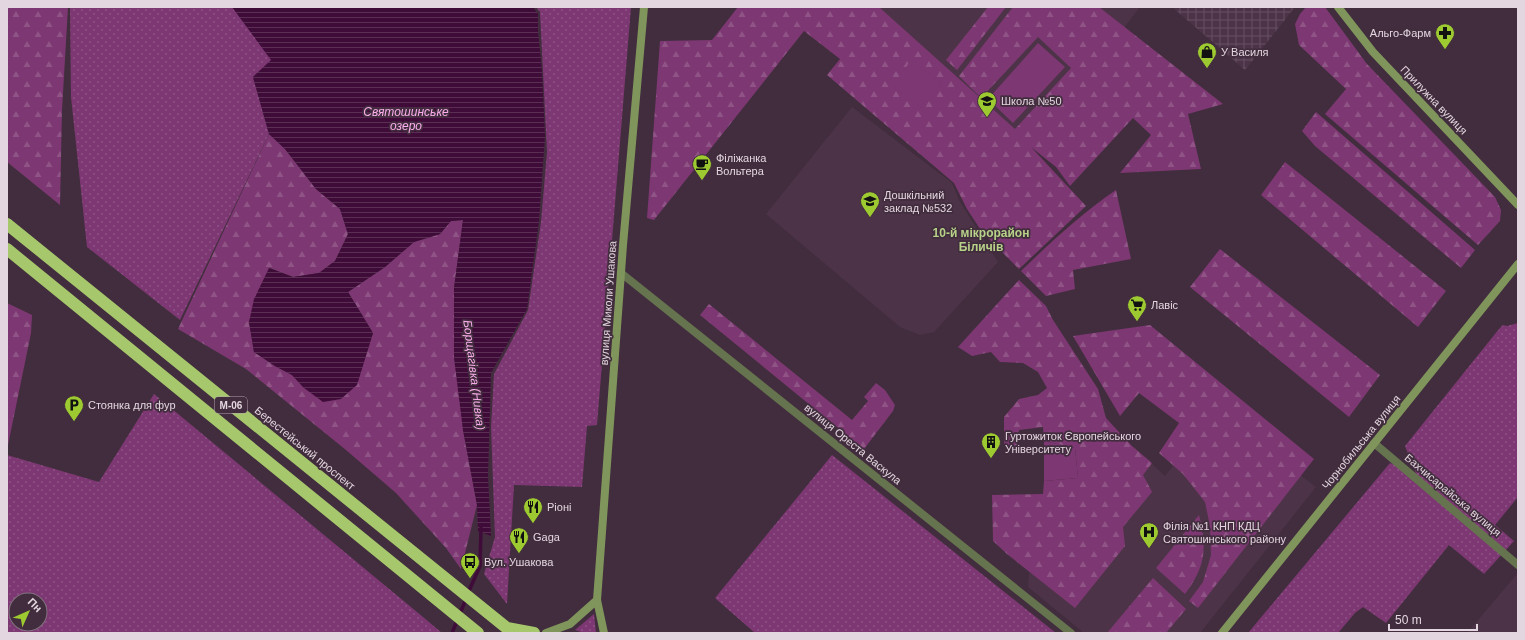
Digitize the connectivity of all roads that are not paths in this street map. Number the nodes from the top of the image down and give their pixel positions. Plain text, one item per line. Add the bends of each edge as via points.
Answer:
1 (644, 7) edge
2 (1338, 7) edge
3 (1518, 205) edge
4 (7, 224) edge
5 (7, 249) edge
6 (1518, 264) edge
7 (621, 273) junction
8 (1374, 443) junction
9 (1518, 565) edge
10 (597, 600) junction
11 (476, 631) edge
12 (510, 631) edge
13 (534, 633) edge
14 (546, 633) edge
15 (604, 633) edge
16 (1071, 633) edge
17 (1222, 633) edge

1 - 7 street, вулиця Миколи Ушакова
2 - 3 street, Прилужна вулиця via 1373,52
4 - 12 highway, Берестейський проспект / М-06
5 - 11 highway, М-06
6 - 8 street, Чорнобильська вулиця
7 - 10 street, вулиця Миколи Ушакова
7 - 16 street, вулиця Ореста Васкула
8 - 9 street, Бахчисарайська вулиця
8 - 17 street, Чорнобильська вулиця
10 - 14 street via 570,624
10 - 15 street, вулиця Миколи Ушакова
12 - 13 highway

